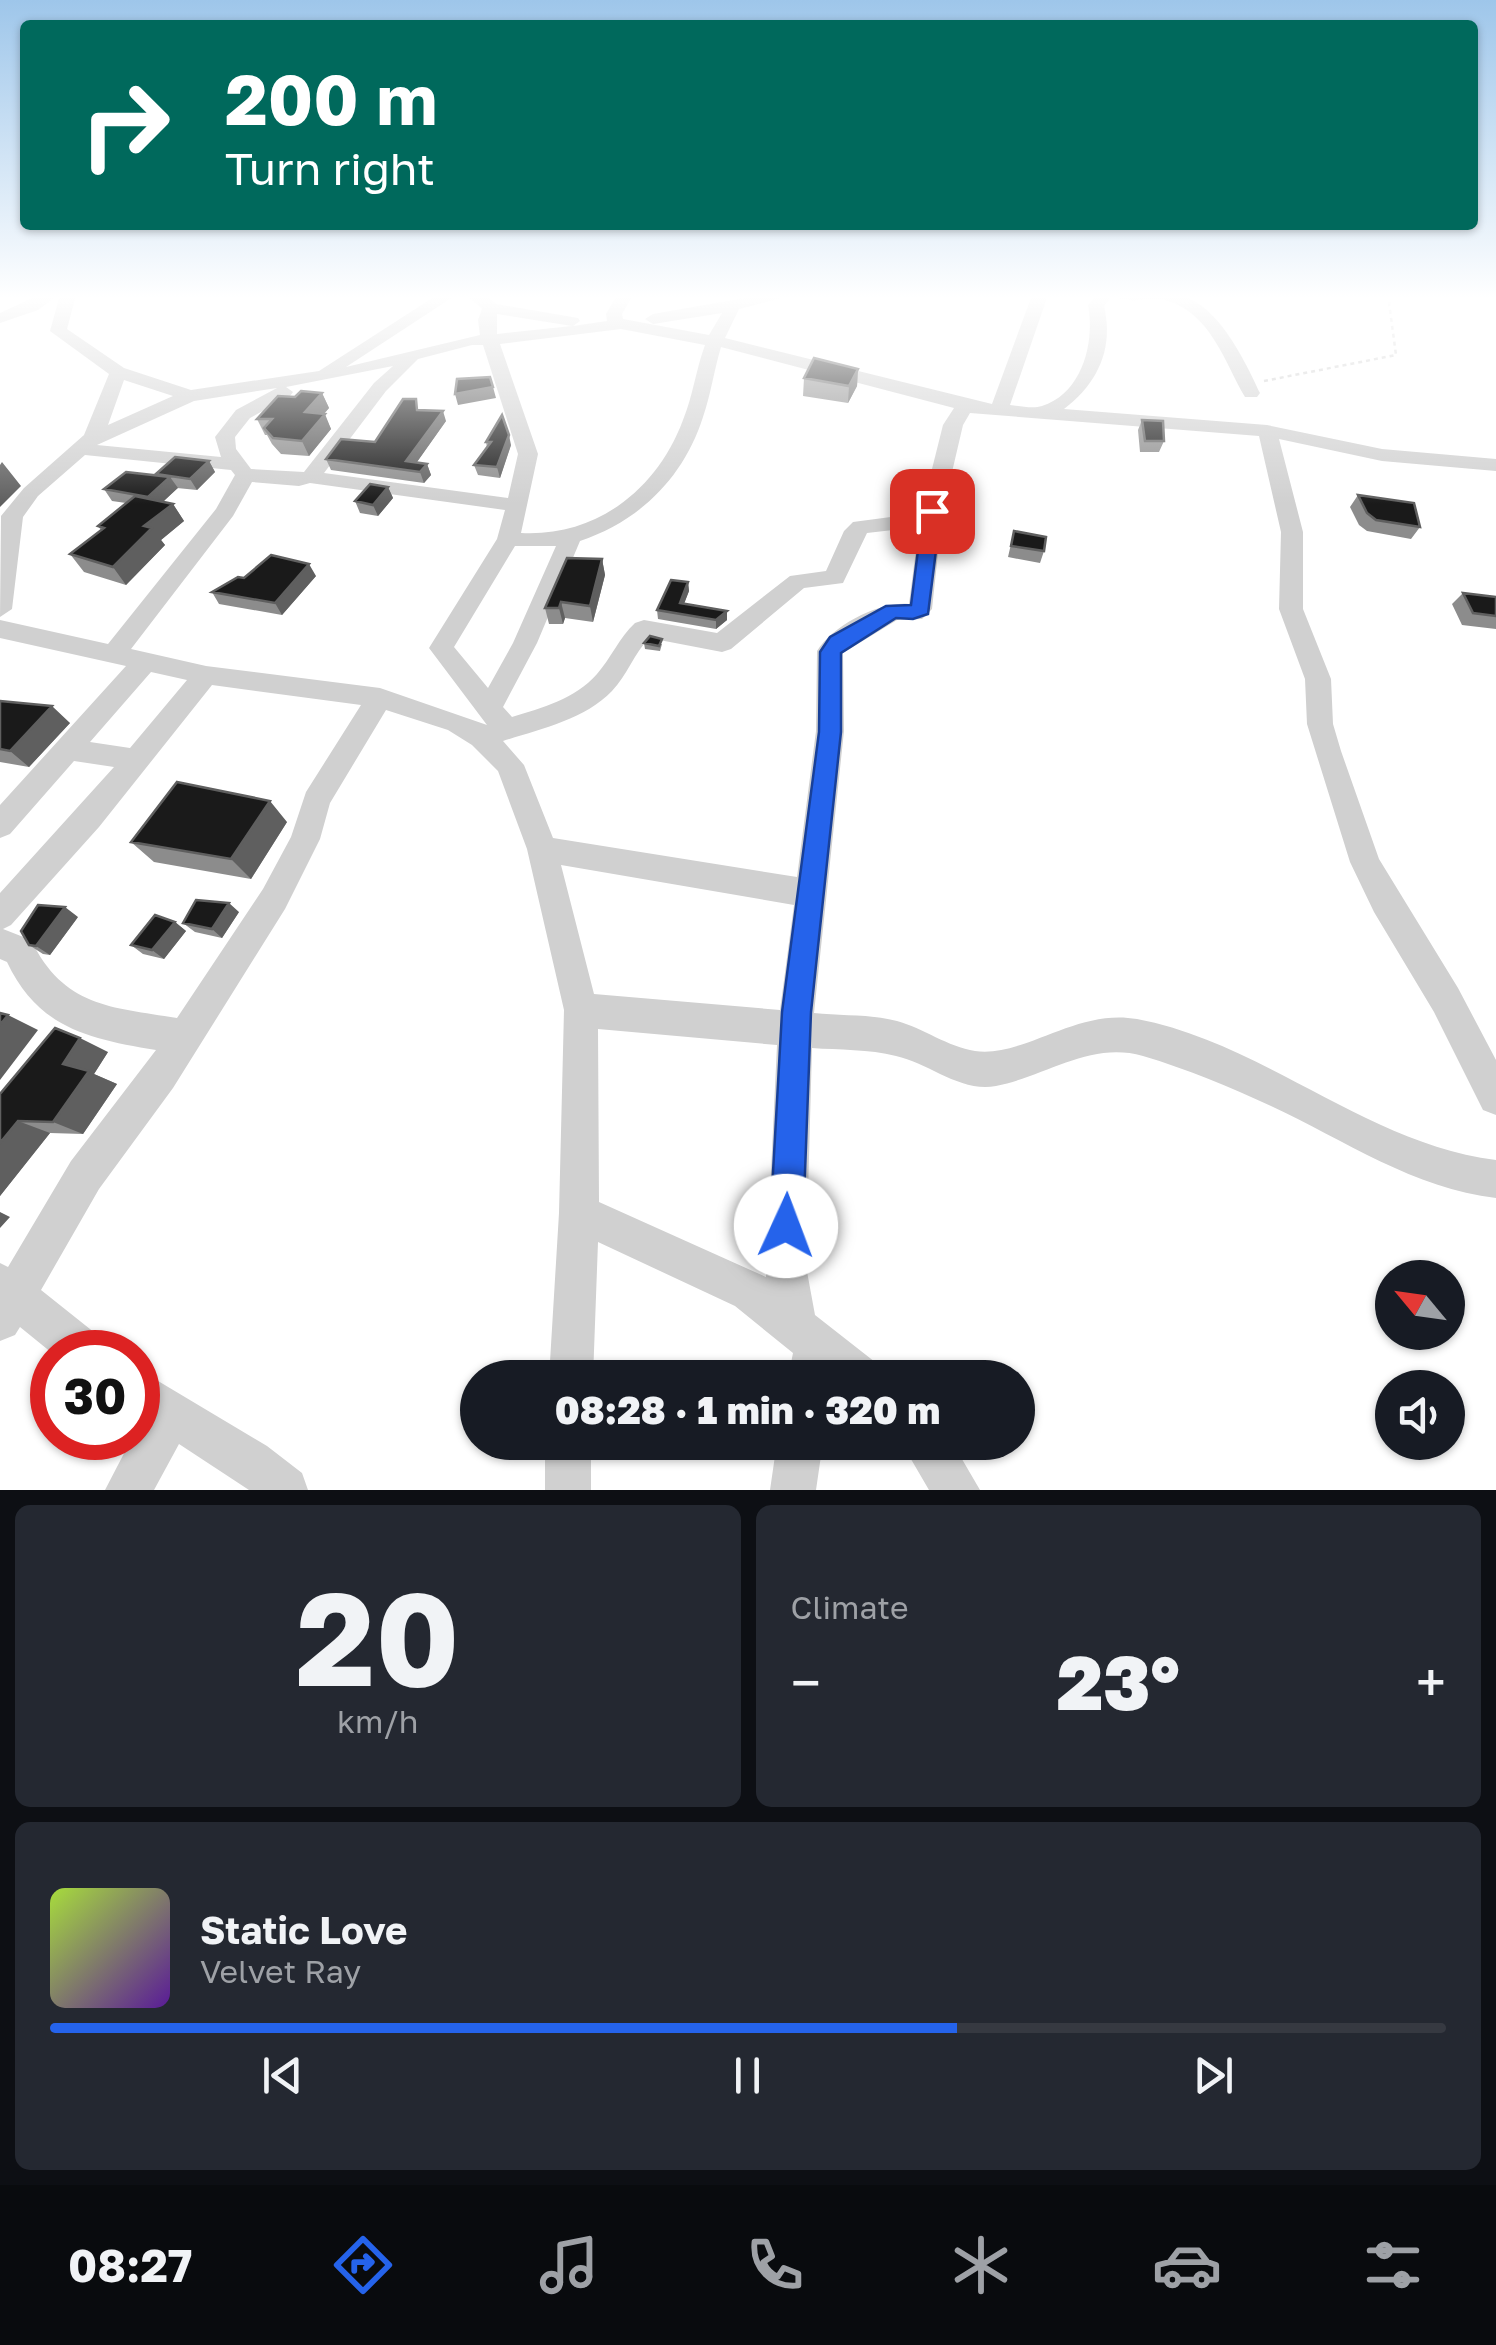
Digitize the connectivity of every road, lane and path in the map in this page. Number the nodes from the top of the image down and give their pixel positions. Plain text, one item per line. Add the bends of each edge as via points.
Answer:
1 (107, 365) edge
2 (335, 365) edge
3 (384, 365) edge
4 (405, 365) edge
5 (498, 365) edge
6 (708, 365) edge
7 (825, 365) edge
8 (1015, 365) edge
9 (1090, 365) edge
10 (1242, 365) edge
11 (1355, 365) edge
12 (118, 372) junction
13 (312, 379) junction
14 (1255, 388) joint
15 (190, 396) junction
16 (965, 406) junction
17 (999, 411) junction
18 (1040, 414) junction
19 (1267, 431) junction
20 (87, 444) junction
21 (1496, 465) edge
22 (241, 470) junction
23 (309, 477) junction
24 (514, 506) junction
25 (931, 518) junction
26 (571, 537) junction
27 (508, 539) junction
28 (1, 627) edge
29 (113, 656) junction
30 (145, 662) junction
31 (206, 675) junction
32 (380, 698) junction
33 (492, 725) junction
34 (68, 749) junction
35 (136, 760) junction
36 (0, 825) edge
37 (542, 849) junction
38 (813, 894) junction
39 (0, 916) edge
40 (0, 943) edge
41 (581, 1010) junction
42 (795, 1028) junction
43 (183, 1037) junction
44 (1496, 1097) edge
45 (1496, 1179) edge
46 (579, 1213) junction
47 (6, 1299) edge
48 (52, 1330) edge
49 (807, 1349) edge
50 (572, 1360) edge
51 (160, 1406) edge
52 (137, 1460) edge
53 (568, 1460) edge
54 (797, 1460) edge
55 (936, 1460) edge
56 (128, 1490) edge
57 (285, 1490) edge
58 (568, 1490) edge
59 (793, 1490) edge
60 (956, 1490) edge

1 - 12 street
2 - 13 street
3 - 13 street
4 - 23 street
5 - 24 street via 528,454
6 - 26 street via 669,473 616,518
7 - 16 street
8 - 17 street
9 - 18 street via 1084,382 1059,407
10 - 14 street
11 - 14 path
12 - 15 street
12 - 20 street
13 - 15 street
13 - 22 street via 236,420 223,444
15 - 20 street
16 - 17 street
16 - 25 street via 950,435
17 - 18 street
18 - 19 street
19 - 21 street via 1382,455
19 - 44 street via 1292,532 1291,609 1318,680 1327,751 1385,902
20 - 22 street
20 - 28 street via 12,516
22 - 23 street
22 - 29 street via 225,511
23 - 24 street
24 - 27 street
25 - 33 street via 861,527 835,578 798,581 722,643 644,629 595,690 550,717
25 - 38 street via 920,609 893,611 830,652 830,732
26 - 27 street
26 - 33 street
27 - 33 street via 441,648
28 - 29 street
29 - 30 street
30 - 31 street
30 - 34 street
31 - 32 street
31 - 35 street
32 - 33 street via 458,723
32 - 43 street via 316,800 283,883
33 - 37 street
34 - 35 street
34 - 36 street
35 - 39 street
37 - 38 street
37 - 41 street
38 - 42 street
40 - 43 street via 19,951 31,980 68,1029
41 - 42 street
41 - 46 street
42 - 45 street via 896,1038 974,1069 1100,1034 1137,1037 1286,1094 1375,1141
42 - 49 street via 785,1266
43 - 47 street
46 - 49 street via 772,1305
46 - 50 street
47 - 48 street
51 - 57 street via 256,1462
52 - 56 street
53 - 58 street
54 - 59 street
55 - 60 street

